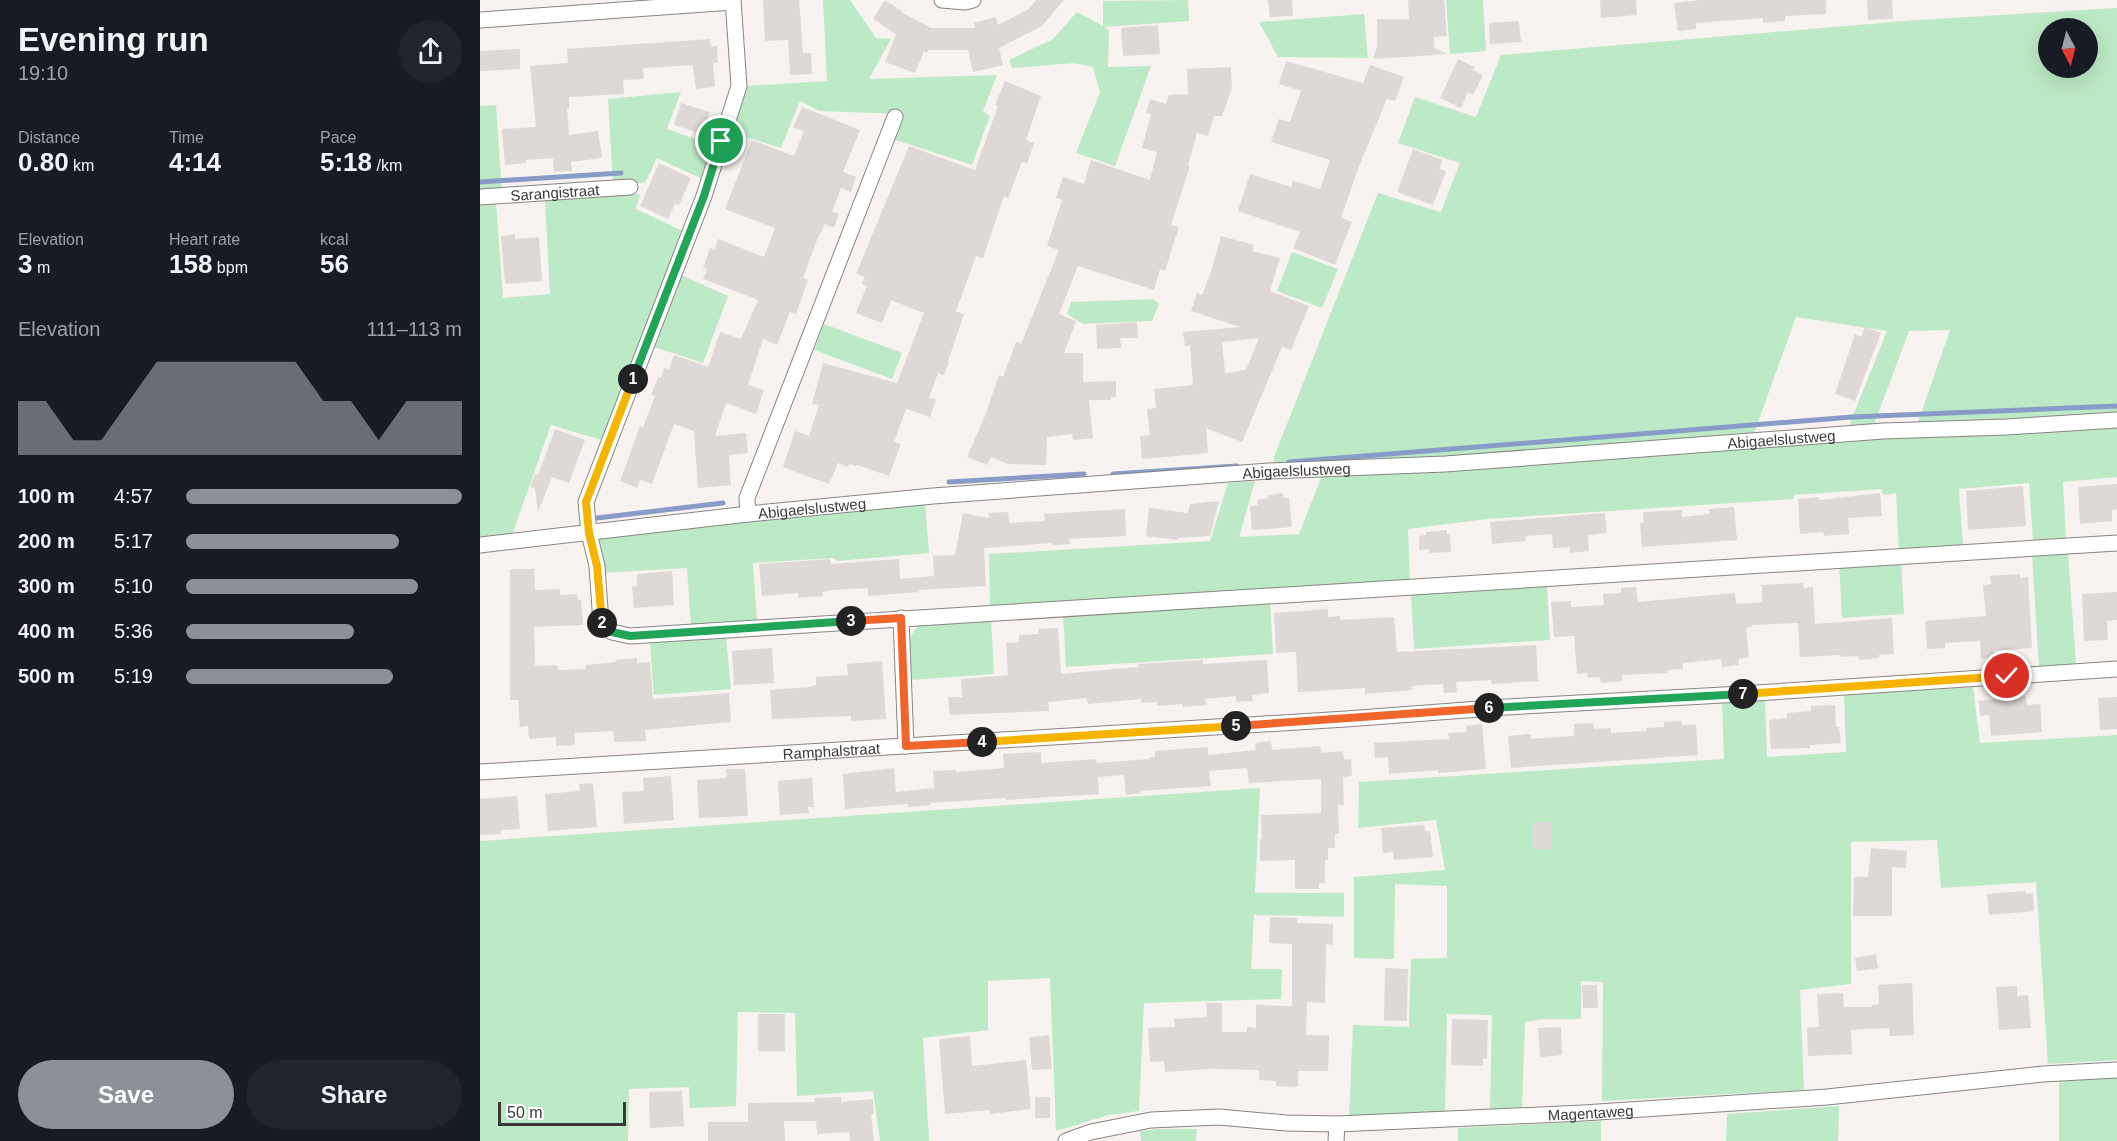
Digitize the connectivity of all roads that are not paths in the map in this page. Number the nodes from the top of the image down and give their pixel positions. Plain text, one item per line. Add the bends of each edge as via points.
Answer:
1 (942, 0) edge
2 (973, 0) edge
3 (733, 1) edge
4 (480, 20) edge
5 (895, 117) dead end
6 (630, 187) dead end
7 (480, 197) edge
8 (2117, 420) edge
9 (748, 514) junction
10 (589, 533) junction
11 (2117, 543) edge
12 (480, 545) edge
13 (901, 618) junction
14 (2117, 669) edge
15 (906, 746) junction
16 (480, 772) edge
17 (2117, 1070) edge
18 (1337, 1124) junction
19 (1066, 1141) edge
20 (1336, 1141) edge

1 - 2 street
3 - 4 street
3 - 10 street via 739,86 704,196 586,502
5 - 9 street via 747,498
6 - 7 street, Sarangistraat
8 - 9 street, Abigaelslustweg via 1883,431 1445,464 1269,471 933,495
9 - 10 street, Abigaelslustweg
10 - 12 street, Abigaelslustweg
10 - 13 street via 597,566 601,622 612,632 630,636
11 - 13 street
13 - 15 street
14 - 15 street, Ramphalstraat
15 - 16 street, Ramphalstraat
17 - 18 street, Magentaweg via 1762,1102
18 - 19 street, Magentaweg via 1220,1117 1151,1120
18 - 20 street

